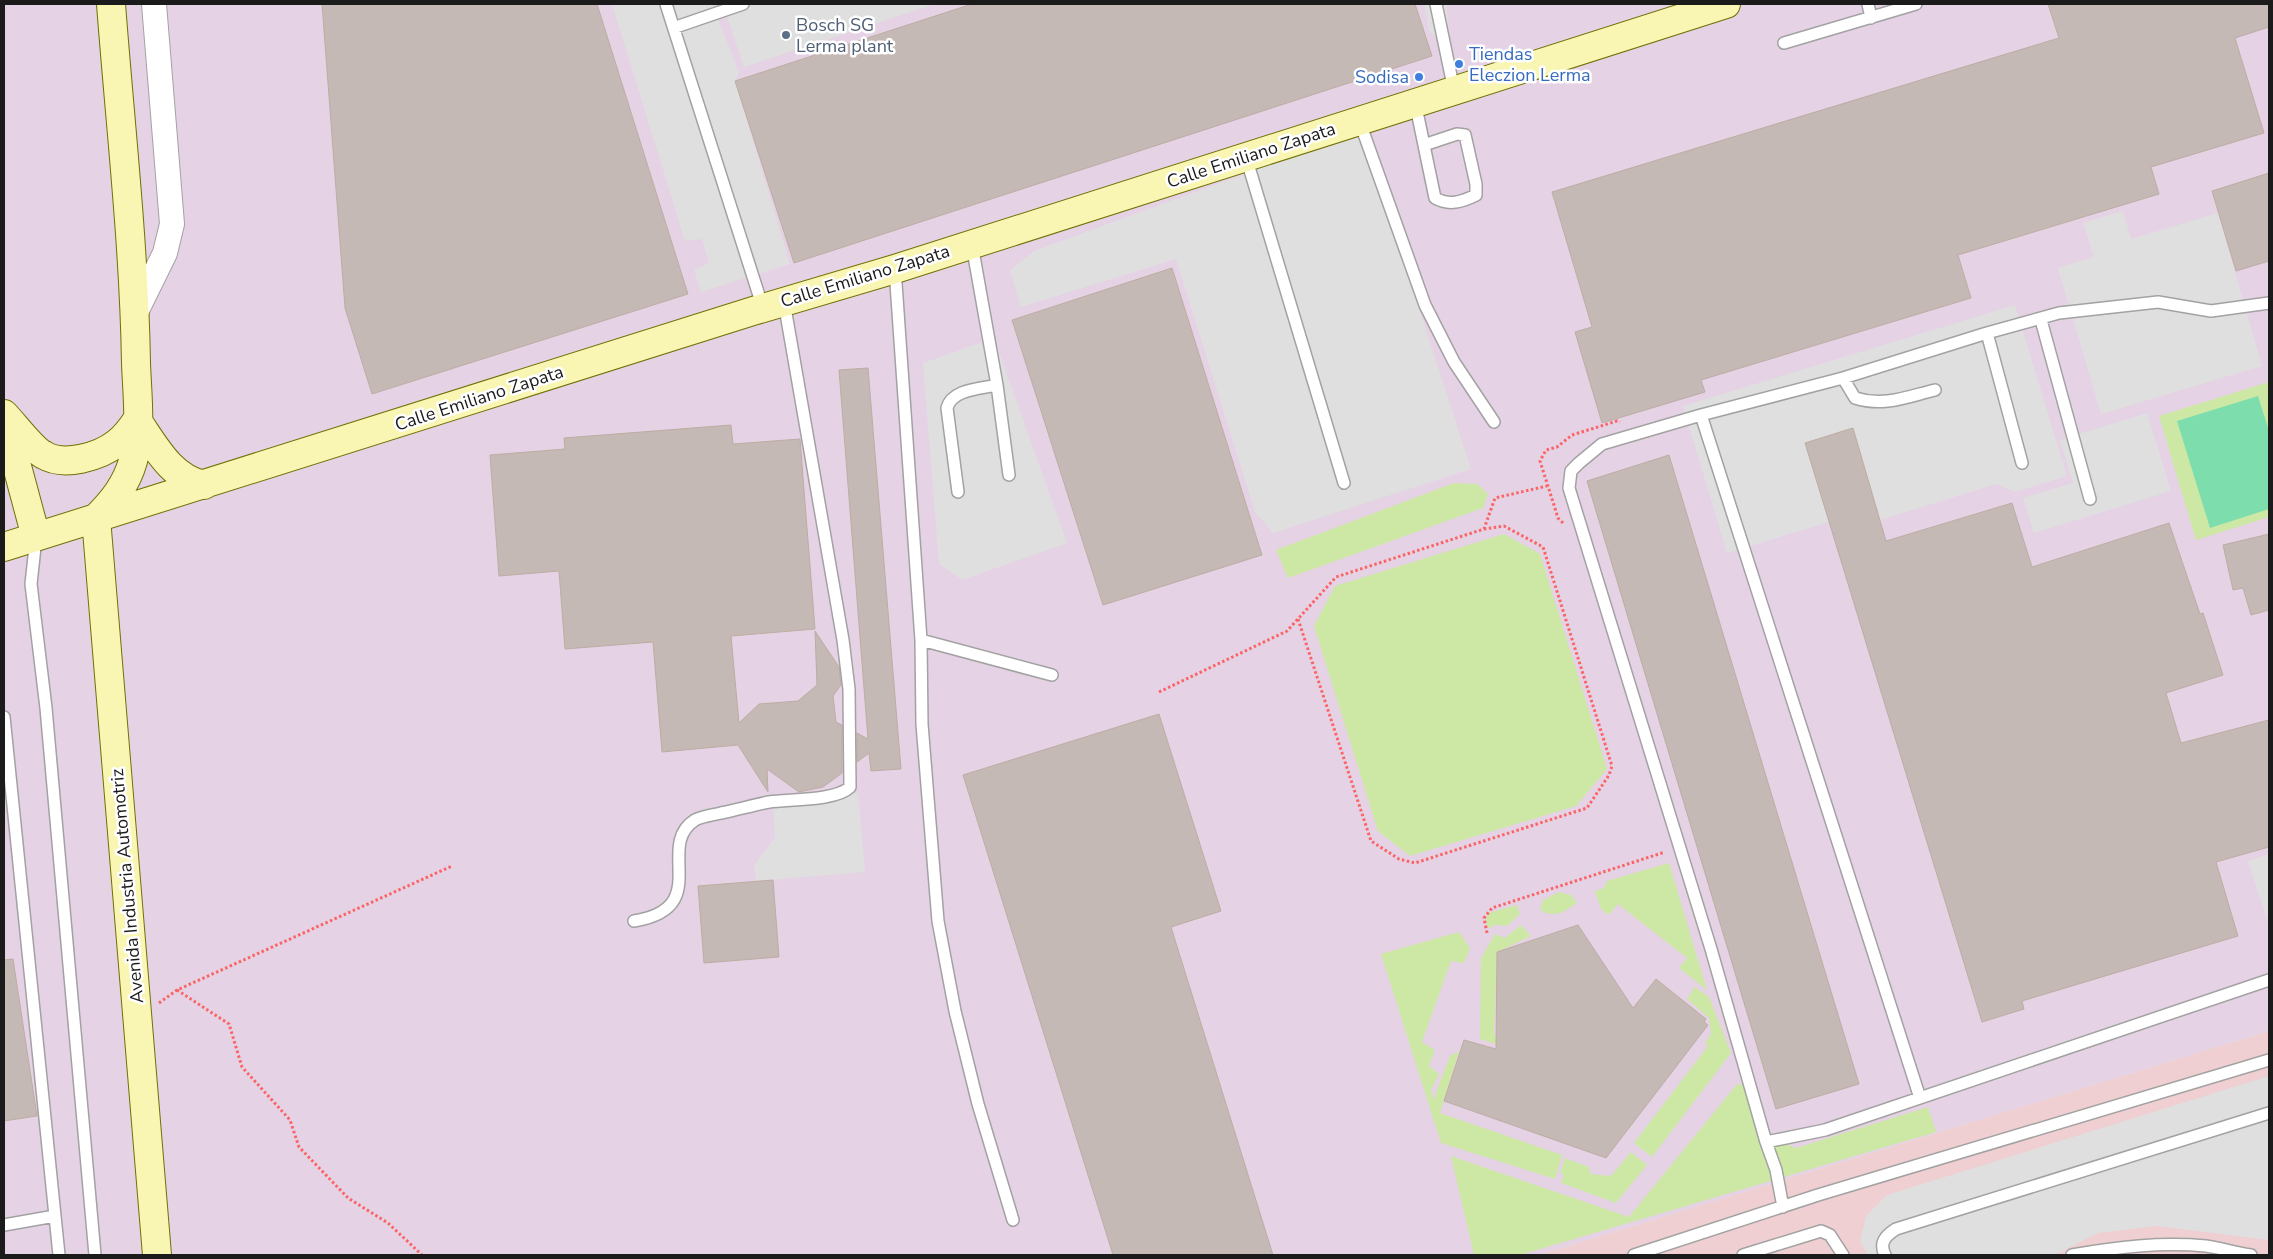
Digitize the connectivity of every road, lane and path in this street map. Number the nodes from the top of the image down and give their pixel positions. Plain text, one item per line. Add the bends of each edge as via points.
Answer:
1 (111, 4) edge
2 (154, 4) edge
3 (666, 4) edge
4 (743, 4) edge
5 (1436, 4) edge
6 (1726, 4) edge
7 (1868, 4) edge
8 (1916, 4) edge
9 (1871, 18) junction
10 (676, 27) junction
11 (1784, 43) dead end
12 (1454, 90) junction
13 (1415, 102) junction
14 (1359, 120) junction
15 (1424, 145) junction
16 (1246, 156) junction
17 (972, 243) junction
18 (894, 269) junction
19 (2269, 303) edge
20 (773, 305) junction
21 (136, 312) junction
22 (2041, 320) junction
23 (1986, 333) junction
24 (1843, 378) junction
25 (997, 385) junction
26 (1935, 390) dead end
27 (4, 414) edge
28 (1701, 415) junction
29 (4, 418) edge
30 (137, 420) junction
31 (1494, 422) dead end
32 (2022, 462) dead end
33 (1009, 475) dead end
34 (1344, 483) dead end
35 (204, 485) junction
36 (1548, 486) dead end
37 (958, 492) dead end
38 (2090, 499) dead end
39 (96, 518) junction
40 (1484, 529) junction
41 (36, 537) junction
42 (4, 547) edge
43 (1298, 619) junction
44 (921, 640) junction
45 (1052, 675) dead end
46 (1159, 692) dead end
47 (4, 717) edge
48 (1674, 849) dead end
49 (452, 866) dead end
50 (634, 921) dead end
51 (1487, 933) dead end
52 (2269, 980) edge
53 (177, 990) junction
54 (138, 1018) junction
55 (2269, 1060) edge
56 (1920, 1098) junction
57 (2269, 1114) edge
58 (1766, 1142) junction
59 (1783, 1207) junction
60 (55, 1216) junction
61 (1013, 1220) dead end
62 (4, 1224) edge
63 (59, 1255) edge
64 (95, 1255) edge
65 (157, 1255) edge
66 (422, 1255) edge
67 (1634, 1255) edge
68 (1743, 1255) edge
69 (1843, 1255) edge
70 (1885, 1255) edge
71 (2072, 1255) edge
72 (2251, 1255) edge

1 - 21 street
2 - 21 street via 172,224 165,253
3 - 10 lane
4 - 10 lane
5 - 12 lane
6 - 12 street, Calle Emiliano Zapata
7 - 9 lane
8 - 9 lane
9 - 11 lane
10 - 20 lane
12 - 13 street, Calle Emiliano Zapata
13 - 14 street, Calle Emiliano Zapata
13 - 15 lane
14 - 16 street, Calle Emiliano Zapata
14 - 31 lane via 1425,305 1454,362
15 - 15 lane via 1435,198 1445,204 1476,195 1465,134
16 - 17 street, Calle Emiliano Zapata
16 - 34 lane
17 - 18 street, Calle Emiliano Zapata
17 - 25 lane
18 - 20 street, Calle Emiliano Zapata
18 - 44 lane
19 - 22 lane via 2211,311 2158,302 2059,313
20 - 35 street, Calle Emiliano Zapata
20 - 50 lane via 842,640 849,689 850,787 840,794 768,802 698,819 687,826 680,846 677,894 666,911
21 - 30 street
22 - 23 lane
22 - 38 lane
23 - 24 lane
23 - 32 lane
24 - 26 lane via 1855,398 1871,403 1885,403
24 - 28 lane
25 - 33 lane
25 - 37 lane via 959,393 948,403
27 - 30 street via 43,455 72,460 116,444
28 - 56 lane
28 - 58 lane via 1602,444 1572,471 1569,494 1711,949
29 - 41 street
30 - 35 street via 173,468 192,482
30 - 39 street via 134,460 116,498
35 - 39 street, Calle Emiliano Zapata
36 - 40 path via 1495,498
39 - 41 street, Calle Emiliano Zapata
39 - 54 street, Avenida Industria Automotriz
40 - 43 path via 1336,577
40 - 43 path via 1504,526 1542,547 1612,766 1587,808 1415,862 1399,859 1371,841
41 - 42 street, Calle Emiliano Zapata
41 - 64 lane via 31,584 47,718
43 - 46 path via 1287,631
44 - 45 lane
44 - 61 lane via 922,724 938,921 957,1020 978,1104
47 - 60 lane
48 - 51 path via 1492,908 1484,918
49 - 53 path
52 - 56 lane
53 - 54 path
53 - 66 path via 229,1024 242,1067 290,1120 299,1147 348,1198 388,1223
54 - 65 street, Avenida Industria Automotriz
55 - 59 lane
56 - 58 lane via 1817,1133
57 - 70 lane via 1896,1229 1884,1237
58 - 59 lane via 1776,1170
59 - 67 lane
60 - 62 lane
60 - 63 lane
68 - 69 lane via 1821,1231 1830,1235
71 - 72 lane via 2158,1245 2207,1246

